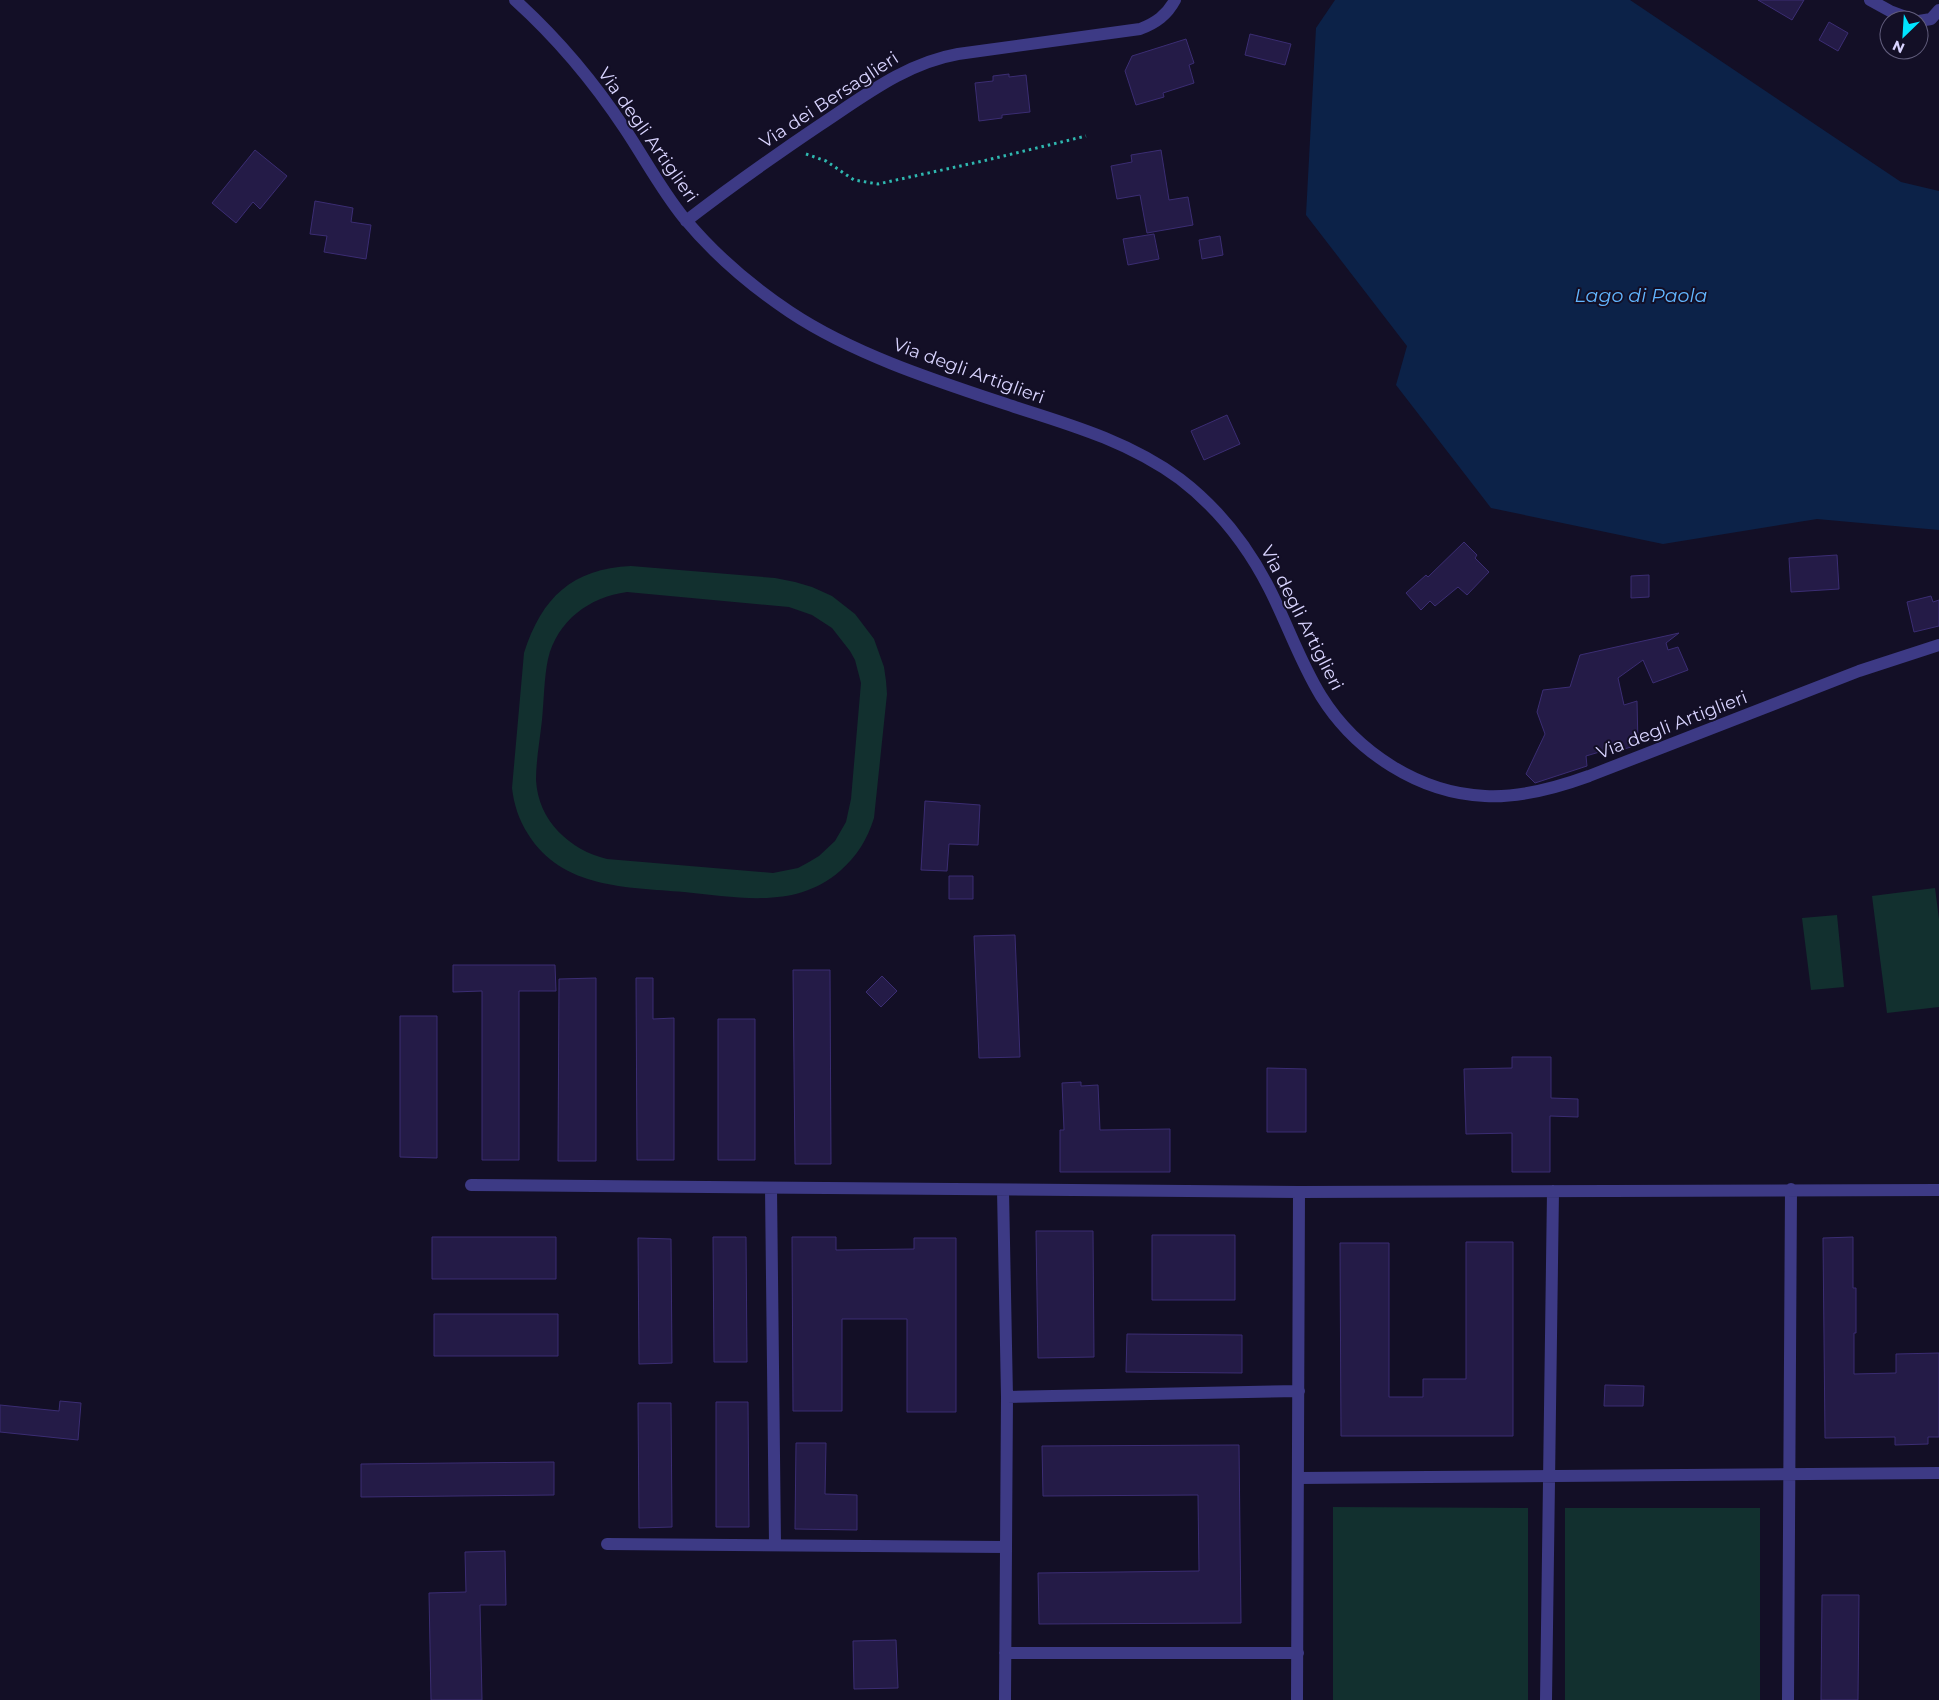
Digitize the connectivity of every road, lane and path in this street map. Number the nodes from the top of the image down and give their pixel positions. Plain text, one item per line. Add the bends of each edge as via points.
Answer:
1 (515, 0) edge
2 (1174, 0) edge
3 (1870, 0) edge
4 (1888, 10) edge
5 (1086, 136) dead end
6 (791, 144) junction
7 (686, 221) junction
8 (1939, 645) edge
9 (471, 1185) dead end
10 (771, 1188) junction
11 (1790, 1189) junction
12 (1003, 1190) junction
13 (1939, 1190) edge
14 (1553, 1191) junction
15 (1299, 1192) junction
16 (1299, 1391) junction
17 (1007, 1396) junction
18 (1939, 1473) edge
19 (1789, 1474) junction
20 (1548, 1476) junction
21 (1299, 1478) junction
22 (607, 1544) dead end
23 (775, 1544) junction
24 (1005, 1547) junction
25 (1005, 1652) junction
26 (1298, 1653) junction
27 (1005, 1700) edge
28 (1297, 1700) edge
29 (1546, 1700) edge
30 (1788, 1700) edge

1 - 7 street, Via degli Artiglieri via 558,43 596,88
2 - 6 street, Via dei Bersaglieri via 1162,17 1140,29 958,54 924,62 872,90
3 - 4 street
5 - 6 path via 878,184 854,180 826,161 804,154
6 - 7 street, Via dei Bersaglieri
7 - 8 street, Via degli Artiglieri via 742,276 785,309 827,335 957,388 1095,433 1176,477 1221,516 1249,553 1270,589 1315,684 1340,720 1375,755 1435,787 1464,794 1495,796 1566,784 1859,671
9 - 10 street
10 - 12 street
10 - 23 street
11 - 13 street
11 - 14 street
11 - 19 street
12 - 15 street
12 - 17 street
14 - 15 street
14 - 20 street
15 - 16 street
16 - 17 street
16 - 21 street
17 - 24 street
18 - 19 street
19 - 20 street
19 - 30 street
20 - 21 street
20 - 29 street
21 - 26 street
22 - 23 street
23 - 24 street
24 - 25 street
25 - 26 street
25 - 27 street
26 - 28 street

